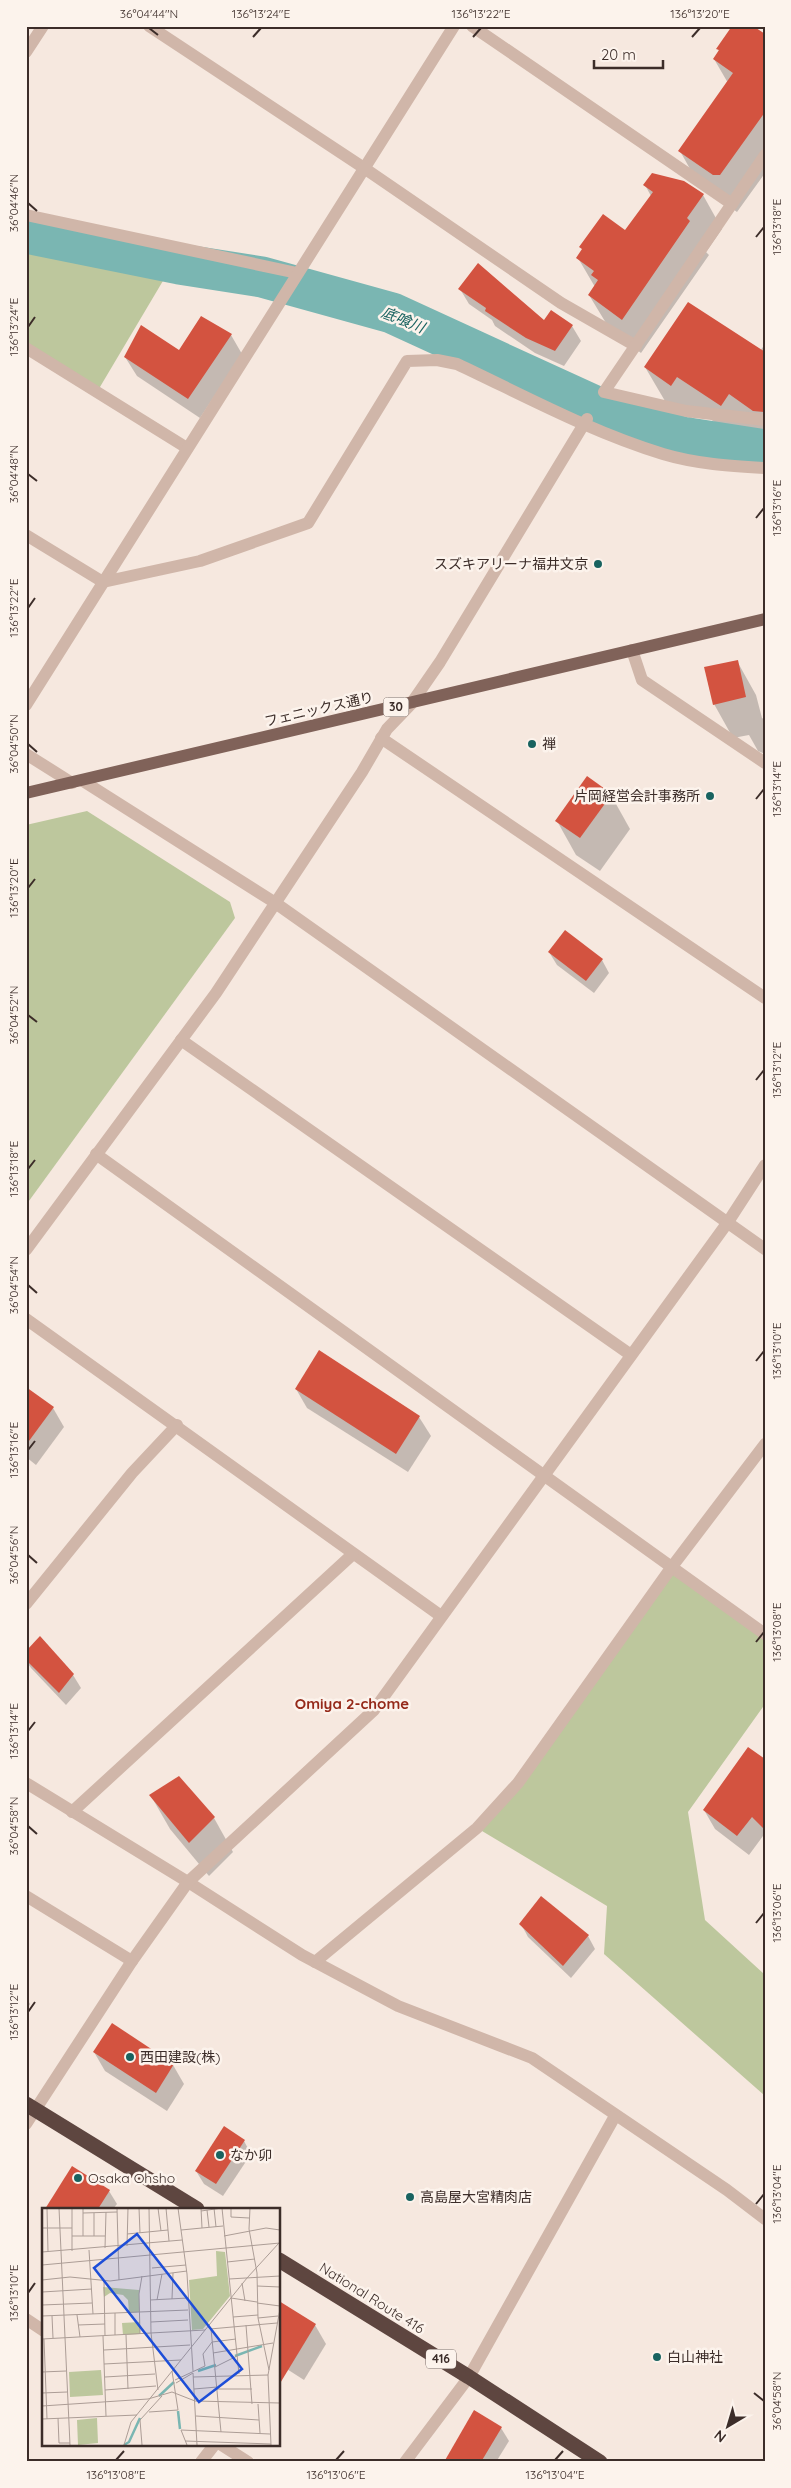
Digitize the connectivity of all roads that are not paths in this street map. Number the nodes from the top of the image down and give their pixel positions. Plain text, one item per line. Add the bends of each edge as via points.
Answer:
1 (42, 26) edge
2 (149, 26) edge
3 (454, 26) edge
4 (472, 26) edge
5 (26, 52) edge
6 (765, 156) edge
7 (364, 168) junction
8 (732, 204) junction
9 (26, 215) edge
10 (296, 273) junction
11 (636, 346) junction
12 (26, 348) edge
13 (765, 420) edge
14 (585, 422) junction
15 (187, 448) junction
16 (765, 468) edge
17 (26, 535) edge
18 (103, 582) junction
19 (765, 619) edge
20 (632, 650) junction
21 (411, 704) junction
22 (26, 705) edge
23 (381, 738) junction
24 (26, 754) edge
25 (765, 763) edge
26 (77, 782) junction
27 (26, 793) edge
28 (274, 902) junction
29 (765, 998) edge
30 (181, 1040) junction
31 (96, 1154) junction
32 (765, 1165) edge
33 (728, 1222) junction
34 (765, 1249) edge
35 (26, 1250) edge
36 (26, 1319) edge
37 (631, 1355) junction
38 (177, 1424) junction
39 (765, 1444) edge
40 (545, 1477) junction
41 (353, 1554) junction
42 (670, 1568) junction
43 (26, 1604) edge
44 (441, 1616) junction
45 (765, 1634) edge
46 (26, 1783) edge
47 (72, 1812) junction
48 (188, 1882) junction
49 (26, 1896) edge
50 (132, 1961) junction
51 (315, 1962) junction
52 (31, 2107) edge
53 (615, 2116) junction
54 (26, 2124) edge
55 (195, 2208) edge
56 (765, 2219) edge
57 (280, 2261) edge
58 (26, 2319) edge
59 (42, 2330) edge
60 (469, 2377) junction
61 (213, 2446) edge
62 (223, 2446) edge
63 (201, 2462) edge
64 (248, 2462) edge
65 (405, 2462) edge
66 (600, 2462) edge

1 - 5 street
2 - 7 street
3 - 7 street
4 - 8 street
6 - 8 street
7 - 10 street
7 - 11 street via 561,303
8 - 11 street
9 - 10 street
10 - 15 street
11 - 13 street via 604,392 686,411
12 - 15 street
14 - 16 street via 664,454 716,465
14 - 18 street via 457,364 437,360 407,361 308,523 200,561
14 - 21 street via 440,662
15 - 18 street
17 - 18 street
18 - 22 street
19 - 20 main road, フェニックス通り / 30
20 - 21 main road, フェニックス通り / 30
20 - 25 street via 642,680
21 - 23 street
21 - 26 main road, フェニックス通り / 30
23 - 28 street via 362,772
23 - 29 street
24 - 26 street
26 - 27 main road, フェニックス通り / 30
26 - 28 street
28 - 30 street
28 - 33 street
30 - 31 street
30 - 37 street
31 - 35 street
31 - 40 street
32 - 33 street
33 - 34 street
33 - 37 street
36 - 38 street
37 - 40 street
38 - 41 street
38 - 43 street via 132,1473
39 - 42 street
40 - 42 street
40 - 44 street
41 - 44 street
41 - 47 street
42 - 45 street
42 - 51 street via 518,1782 477,1828
44 - 48 street via 374,1710
46 - 47 street
47 - 48 street
48 - 50 street
48 - 51 street
49 - 50 street
50 - 52 street
51 - 53 street via 398,2006 532,2058
52 - 54 street
52 - 55 highway
53 - 56 street
53 - 60 street
57 - 60 highway, National Route 416 / 416
58 - 59 street
60 - 65 street
60 - 66 highway, National Route 416 / 416
61 - 63 street
62 - 64 street

